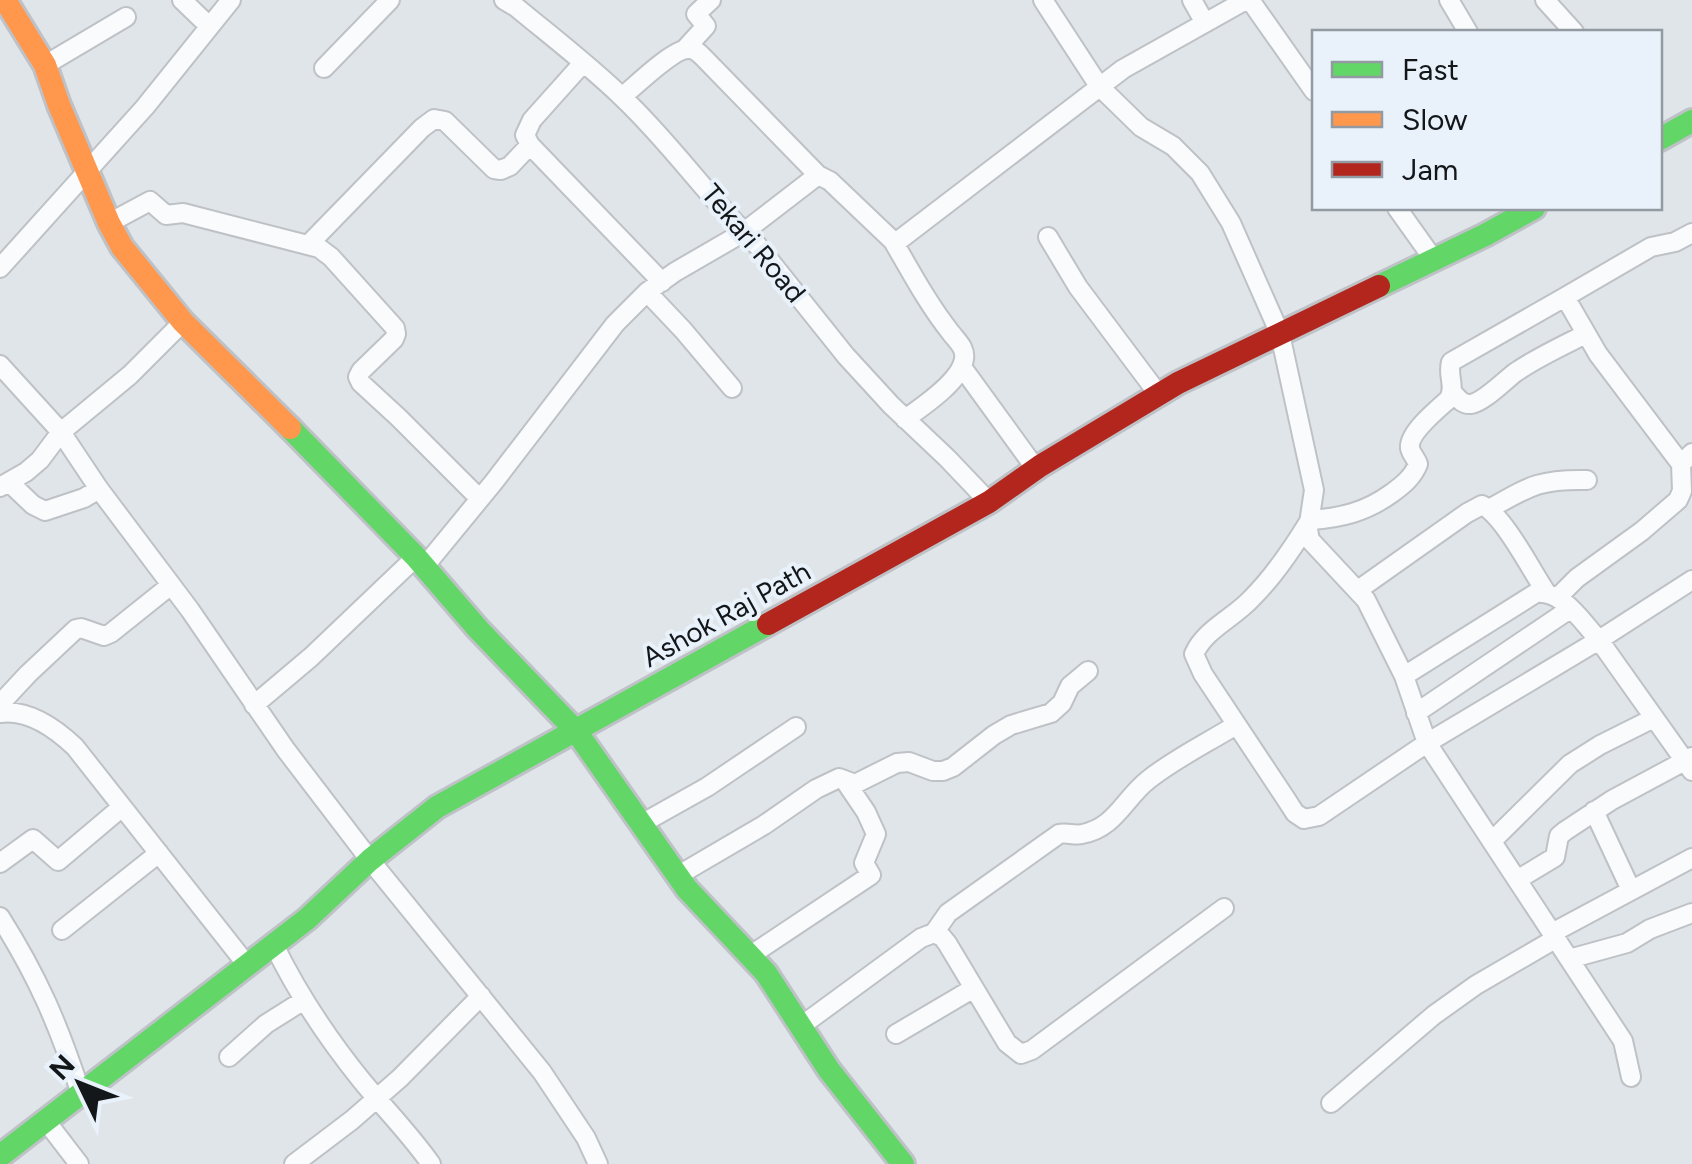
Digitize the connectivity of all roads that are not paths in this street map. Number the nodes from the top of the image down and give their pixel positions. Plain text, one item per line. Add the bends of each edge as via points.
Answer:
1 (5, 0) edge
2 (182, 0) edge
3 (230, 0) edge
4 (390, 0) edge
5 (712, 0) edge
6 (1043, 0) edge
7 (1192, 0) edge
8 (1248, 0) edge
9 (1449, 0) edge
10 (1545, 0) edge
11 (513, 2) edge
12 (126, 17) dead end
13 (1205, 23) junction
14 (209, 26) junction
15 (1467, 30) edge
16 (1572, 30) edge
17 (685, 49) junction
18 (583, 63) junction
19 (45, 65) junction
20 (324, 68) dead end
21 (1099, 86) junction
22 (1312, 88) edge
23 (622, 97) junction
24 (1692, 121) edge
25 (1662, 133) edge
26 (530, 145) junction
27 (87, 169) junction
28 (818, 175) junction
29 (1398, 210) edge
30 (1530, 210) edge
31 (109, 223) junction
32 (744, 232) junction
33 (1692, 233) edge
34 (1048, 237) dead end
35 (893, 241) junction
36 (309, 244) junction
37 (1434, 260) junction
38 (0, 268) edge
39 (655, 287) junction
40 (1566, 297) junction
41 (184, 322) junction
42 (1280, 334) junction
43 (1586, 334) junction
44 (0, 364) edge
45 (962, 368) junction
46 (732, 388) dead end
47 (1452, 392) junction
48 (1159, 396) junction
49 (905, 418) junction
50 (61, 432) junction
51 (1687, 459) edge
52 (1036, 469) junction
53 (1587, 480) dead end
54 (5, 485) edge
55 (99, 489) junction
56 (480, 499) junction
57 (989, 502) junction
58 (1489, 509) junction
59 (1310, 520) junction
60 (420, 562) junction
61 (1692, 580) edge
62 (171, 586) junction
63 (1358, 590) junction
64 (1558, 599) junction
65 (1598, 640) junction
66 (1088, 671) dead end
67 (1404, 676) junction
68 (0, 704) edge
69 (254, 704) junction
70 (0, 713) edge
71 (1416, 713) junction
72 (1654, 718) junction
73 (1236, 725) junction
74 (796, 727) dead end
75 (576, 730) junction
76 (1427, 742) junction
77 (1690, 763) edge
78 (846, 781) junction
79 (122, 807) junction
80 (1594, 811) junction
81 (641, 824) junction
82 (1492, 841) junction
83 (159, 853) junction
84 (1692, 858) edge
85 (370, 860) junction
86 (0, 863) edge
87 (677, 876) junction
88 (1517, 880) junction
89 (1631, 890) junction
90 (1224, 908) dead end
91 (1692, 913) edge
92 (0, 917) edge
93 (62, 930) dead end
94 (934, 933) junction
95 (1554, 936) junction
96 (274, 945) junction
97 (751, 954) junction
98 (1569, 959) junction
99 (247, 964) junction
100 (974, 988) junction
101 (481, 996) junction
102 (304, 1000) junction
103 (800, 1026) junction
104 (896, 1034) dead end
105 (229, 1057) dead end
106 (1631, 1077) dead end
107 (81, 1094) junction
108 (378, 1098) junction
109 (1331, 1103) dead end
110 (46, 1120) junction
111 (4, 1145) edge
112 (79, 1164) edge
113 (294, 1164) edge
114 (431, 1164) edge
115 (598, 1164) edge
116 (903, 1164) edge

1 - 19 main road
2 - 14 street
3 - 14 street
4 - 20 street
5 - 17 street via 696,14 706,26
6 - 21 street
7 - 13 street
8 - 13 street
8 - 22 street
9 - 15 street
10 - 16 street
11 - 18 street, Tekari Road
12 - 19 street
13 - 21 street
14 - 27 street
17 - 23 street
17 - 28 street via 703,57
18 - 23 street, Tekari Road
18 - 26 street via 526,128
19 - 27 main road
21 - 35 street
21 - 42 street via 1200,173
23 - 32 street, Tekari Road
24 - 25 main road
26 - 36 street via 501,170 445,121 434,120
26 - 39 street
27 - 31 main road
27 - 38 street
28 - 32 street
28 - 35 street
29 - 37 street
30 - 37 main road, Ashok Raj Path
31 - 36 street via 150,201 166,215 182,212
31 - 41 main road
32 - 39 street
32 - 49 street, Tekari Road
33 - 40 street via 1651,247
34 - 48 street
35 - 45 street via 961,346
36 - 56 street via 331,257 395,328 394,340 361,372 361,384
37 - 42 main road, Ashok Raj Path
39 - 46 street
39 - 56 street via 615,324
40 - 43 street
40 - 47 street via 1451,362
41 - 50 street
41 - 60 main road
42 - 48 main road, Ashok Raj Path
42 - 59 street via 1314,490
43 - 47 street via 1479,400 1469,404
43 - 51 street
44 - 50 street
45 - 49 street
45 - 52 street
47 - 59 street via 1415,433 1410,449 1418,464 1410,478 1368,508
48 - 52 main road, Ashok Raj Path
49 - 57 street, Tekari Road
50 - 54 street via 40,460
50 - 55 street
51 - 64 street via 1678,500
52 - 57 main road, Ashok Raj Path
53 - 58 street via 1542,482
54 - 55 street via 46,511
55 - 62 street
56 - 60 street
57 - 75 main road, Ashok Raj Path
58 - 63 street via 1466,513
58 - 64 street
59 - 63 street via 1310,540
59 - 73 street via 1273,576 1194,654
60 - 69 street
60 - 75 main road
61 - 65 street
62 - 68 street via 111,633 81,628 69,634
62 - 69 street
63 - 67 street
64 - 65 street
64 - 67 street via 1536,593
64 - 71 street
65 - 72 street
65 - 76 street
66 - 78 street via 1051,713 1011,725 953,767 933,771 897,763 855,784
67 - 71 street
69 - 85 street
70 - 79 street via 17,712 63,736
71 - 76 street
72 - 77 street
72 - 82 street via 1570,764
73 - 76 street via 1304,819 1319,816
73 - 94 street via 1149,778 1110,822 1076,836 1058,834 948,913
74 - 81 street
75 - 81 main road
75 - 85 main road, Ashok Raj Path via 437,807
76 - 82 street
77 - 80 street
78 - 87 street via 816,789
78 - 97 street via 876,834 864,863 872,874
79 - 83 street
79 - 86 street via 58,861 33,839
80 - 88 street via 1560,836 1555,857
80 - 89 street
81 - 87 main road
82 - 88 street
83 - 93 street
83 - 99 street
84 - 89 street
85 - 96 main road, Ashok Raj Path
85 - 101 street
87 - 97 main road
88 - 95 street
89 - 95 street
90 - 100 street via 1021,1054
91 - 98 street
92 - 107 street via 44,994
94 - 100 street
94 - 103 street
95 - 98 street
95 - 109 street via 1434,1015
96 - 99 main road, Ashok Raj Path
96 - 102 street
97 - 103 main road
98 - 106 street via 1622,1041
99 - 107 main road, Ashok Raj Path
100 - 104 street
101 - 108 street
101 - 115 street via 542,1072
102 - 105 street
102 - 108 street
103 - 116 main road
107 - 110 main road, Ashok Raj Path
108 - 113 street
108 - 114 street
110 - 111 main road, Ashok Raj Path
110 - 112 street

